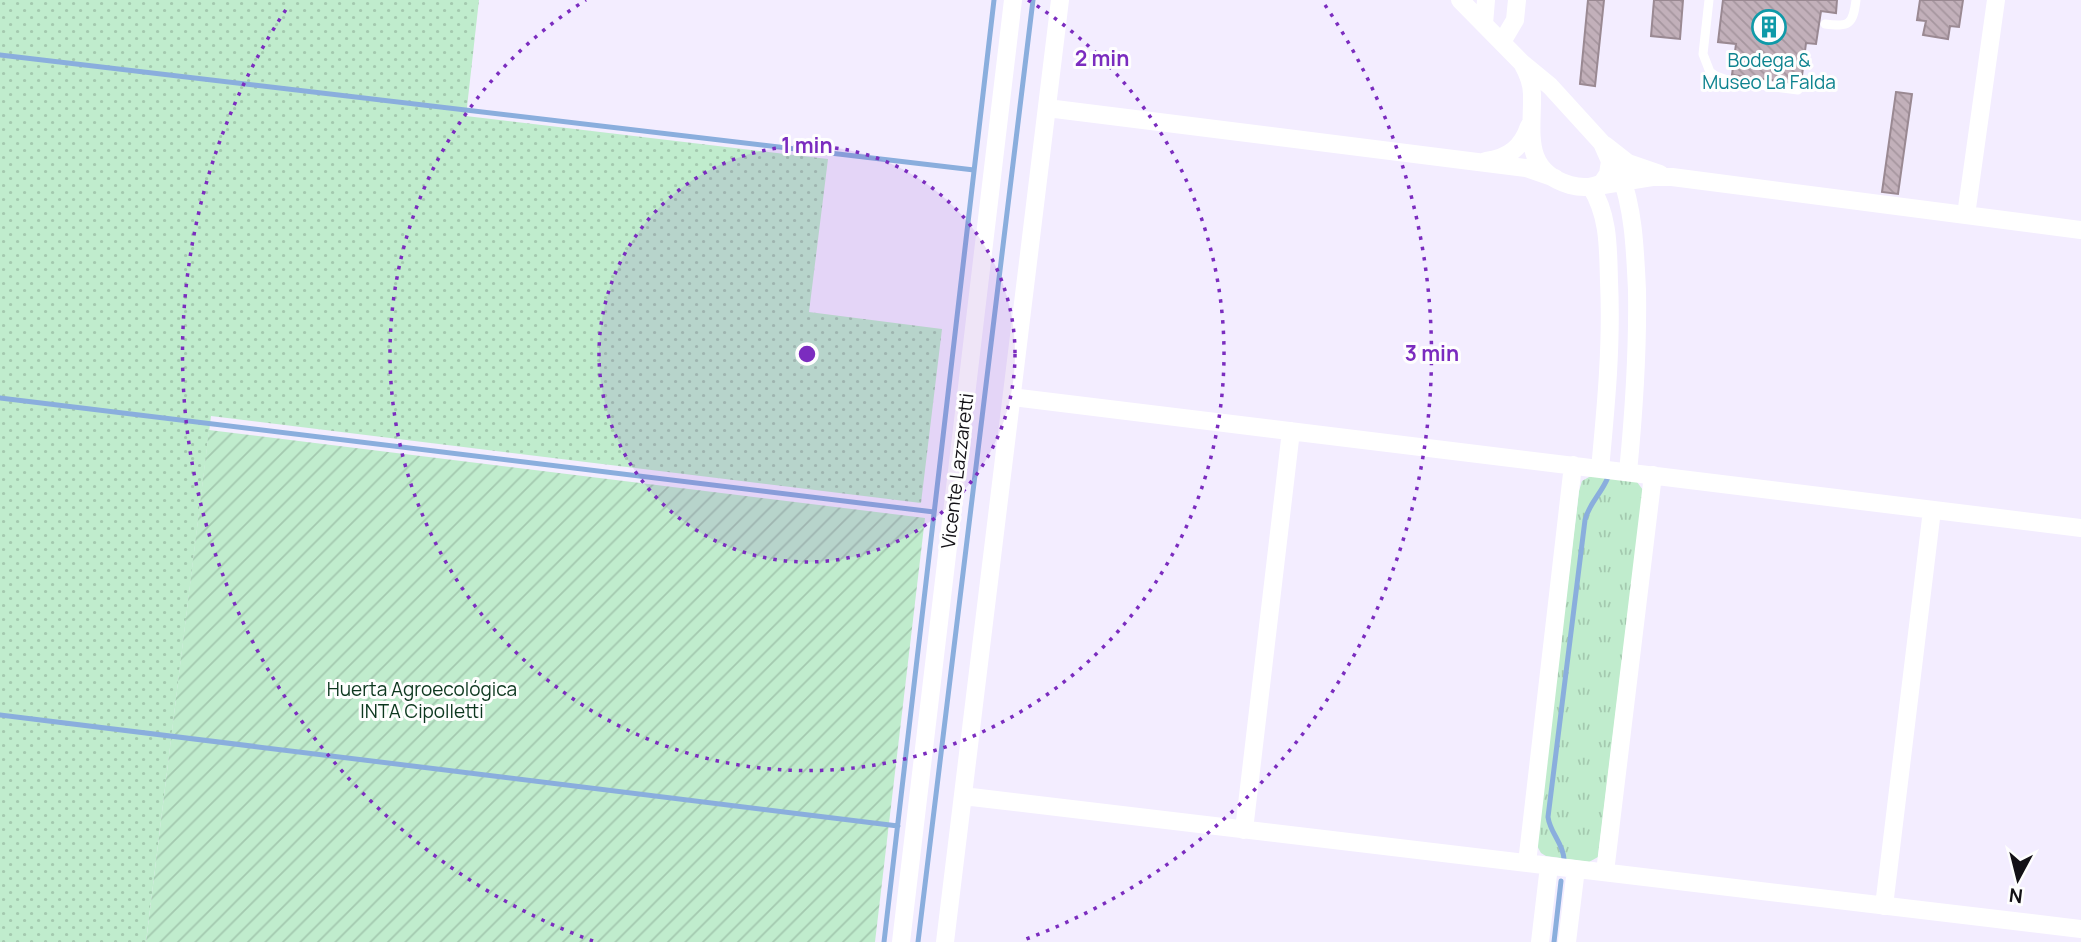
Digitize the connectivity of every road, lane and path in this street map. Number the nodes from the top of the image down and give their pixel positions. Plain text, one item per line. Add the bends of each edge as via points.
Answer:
1 (1013, 0) edge
2 (1060, 0) edge
3 (1486, 0) edge
4 (1517, 0) edge
5 (1709, 0) edge
6 (1856, 0) edge
7 (1996, 0) edge
8 (1472, 9) edge
9 (1825, 24) dead end
10 (1502, 42) junction
11 (1522, 63) junction
12 (1798, 90) dead end
13 (1047, 108) junction
14 (1530, 125) junction
15 (1605, 149) junction
16 (1476, 162) junction
17 (1555, 178) junction
18 (1680, 178) junction
19 (1623, 182) junction
20 (1591, 187) junction
21 (1966, 215) junction
22 (2081, 230) edge
23 (1012, 397) junction
24 (1291, 431) junction
25 (1573, 466) junction
26 (1600, 469) junction
27 (1628, 472) junction
28 (1653, 475) junction
29 (1932, 510) junction
30 (2081, 528) edge
31 (963, 796) junction
32 (1244, 830) junction
33 (1527, 863) junction
34 (1549, 866) junction
35 (1576, 869) junction
36 (1605, 872) junction
37 (1884, 906) junction
38 (2081, 929) edge
39 (901, 942) edge
40 (945, 942) edge
41 (1541, 942) edge
42 (1567, 942) edge

1 - 39 street, Vicente Lazzaretti
2 - 13 street
3 - 8 street
4 - 10 street via 1515,20
5 - 12 lane via 1703,54 1710,72 1723,79
6 - 9 lane via 1849,23
7 - 21 street
8 - 10 street
10 - 11 street
11 - 14 street via 1532,93
11 - 15 street via 1550,86
13 - 16 street
13 - 23 street
14 - 16 street via 1516,150
14 - 17 street via 1534,152
15 - 18 street via 1628,163
15 - 19 street
15 - 20 street via 1606,178
16 - 17 street via 1525,168
17 - 20 street
18 - 19 street
18 - 21 street
19 - 20 street
19 - 27 street via 1634,232 1637,309
20 - 26 street via 1604,218 1609,287 1609,378
21 - 22 street
23 - 24 street
23 - 31 street
24 - 25 street
24 - 32 street
25 - 26 street
25 - 33 street
26 - 27 street
27 - 28 street
28 - 29 street
28 - 36 street
29 - 30 street
29 - 37 street
31 - 32 street
31 - 40 street
32 - 33 street
33 - 34 street
34 - 35 street
34 - 41 street
35 - 36 street
35 - 42 street
36 - 37 street
37 - 38 street

